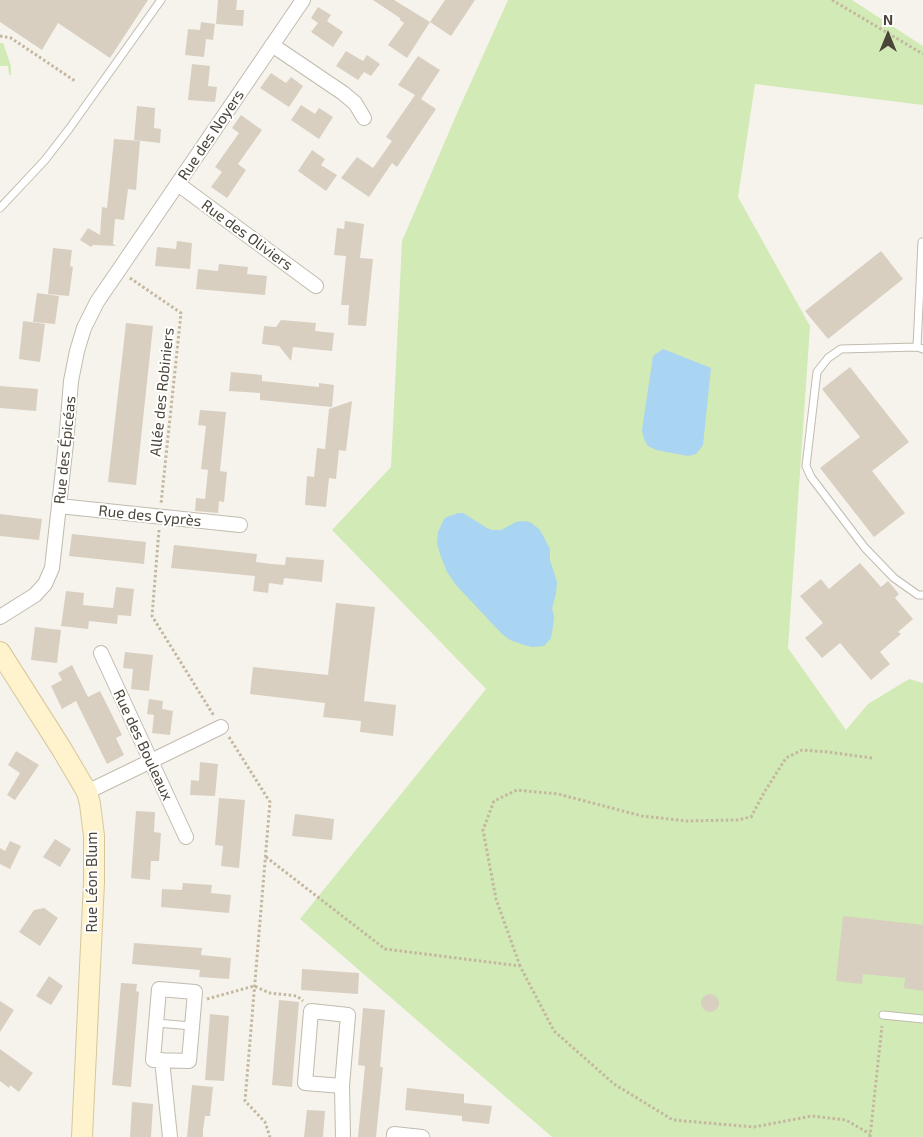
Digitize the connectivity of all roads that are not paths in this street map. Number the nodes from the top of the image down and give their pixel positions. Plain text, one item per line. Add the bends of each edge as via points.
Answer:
1 (161, 0) edge
2 (303, 0) edge
3 (272, 45) junction
4 (364, 118) dead end
5 (178, 184) junction
6 (0, 208) edge
7 (922, 242) edge
8 (119, 270) joint
9 (316, 286) dead end
10 (920, 348) edge
11 (59, 506) junction
12 (240, 525) dead end
13 (923, 596) edge
14 (0, 617) edge
15 (0, 652) edge
16 (101, 653) dead end
17 (221, 727) road end
18 (151, 762) junction
19 (87, 792) junction
20 (186, 837) dead end
21 (883, 1015) road end
22 (923, 1019) edge
23 (156, 1023) junction
24 (192, 1026) junction
25 (162, 1060) junction
26 (342, 1086) junction
27 (82, 1137) edge
28 (170, 1137) edge
29 (343, 1137) edge
30 (394, 1137) edge
31 (422, 1137) edge

1 - 6 lane via 45,160
2 - 3 street, Rue des Noyers
3 - 4 street via 343,93 355,103
3 - 5 street, Rue des Noyers
5 - 8 street, Rue des Noyers
5 - 9 street, Rue des Oliviers
7 - 10 lane
8 - 11 street, Rue des Épicéas via 97,302 77,351
10 - 13 lane via 841,349 828,358 817,372 806,466 865,548 894,578
11 - 12 street, Rue des Cyprès
11 - 14 street, Rue des Épicéas via 52,568 45,584 35,595
15 - 19 main road, Rue Léon Blum
16 - 18 street, Rue des Bouleaux
17 - 18 street
18 - 19 street
18 - 20 street, Rue des Bouleaux
19 - 27 main road, Rue Léon Blum via 94,836 94,882
21 - 22 lane
23 - 24 lane
23 - 24 street via 159,990 195,992
23 - 25 street via 153,1060
24 - 25 street via 190,1061
25 - 28 street
26 - 26 street via 348,1015 311,1011 305,1083
26 - 29 street
30 - 31 street via 394,1134

